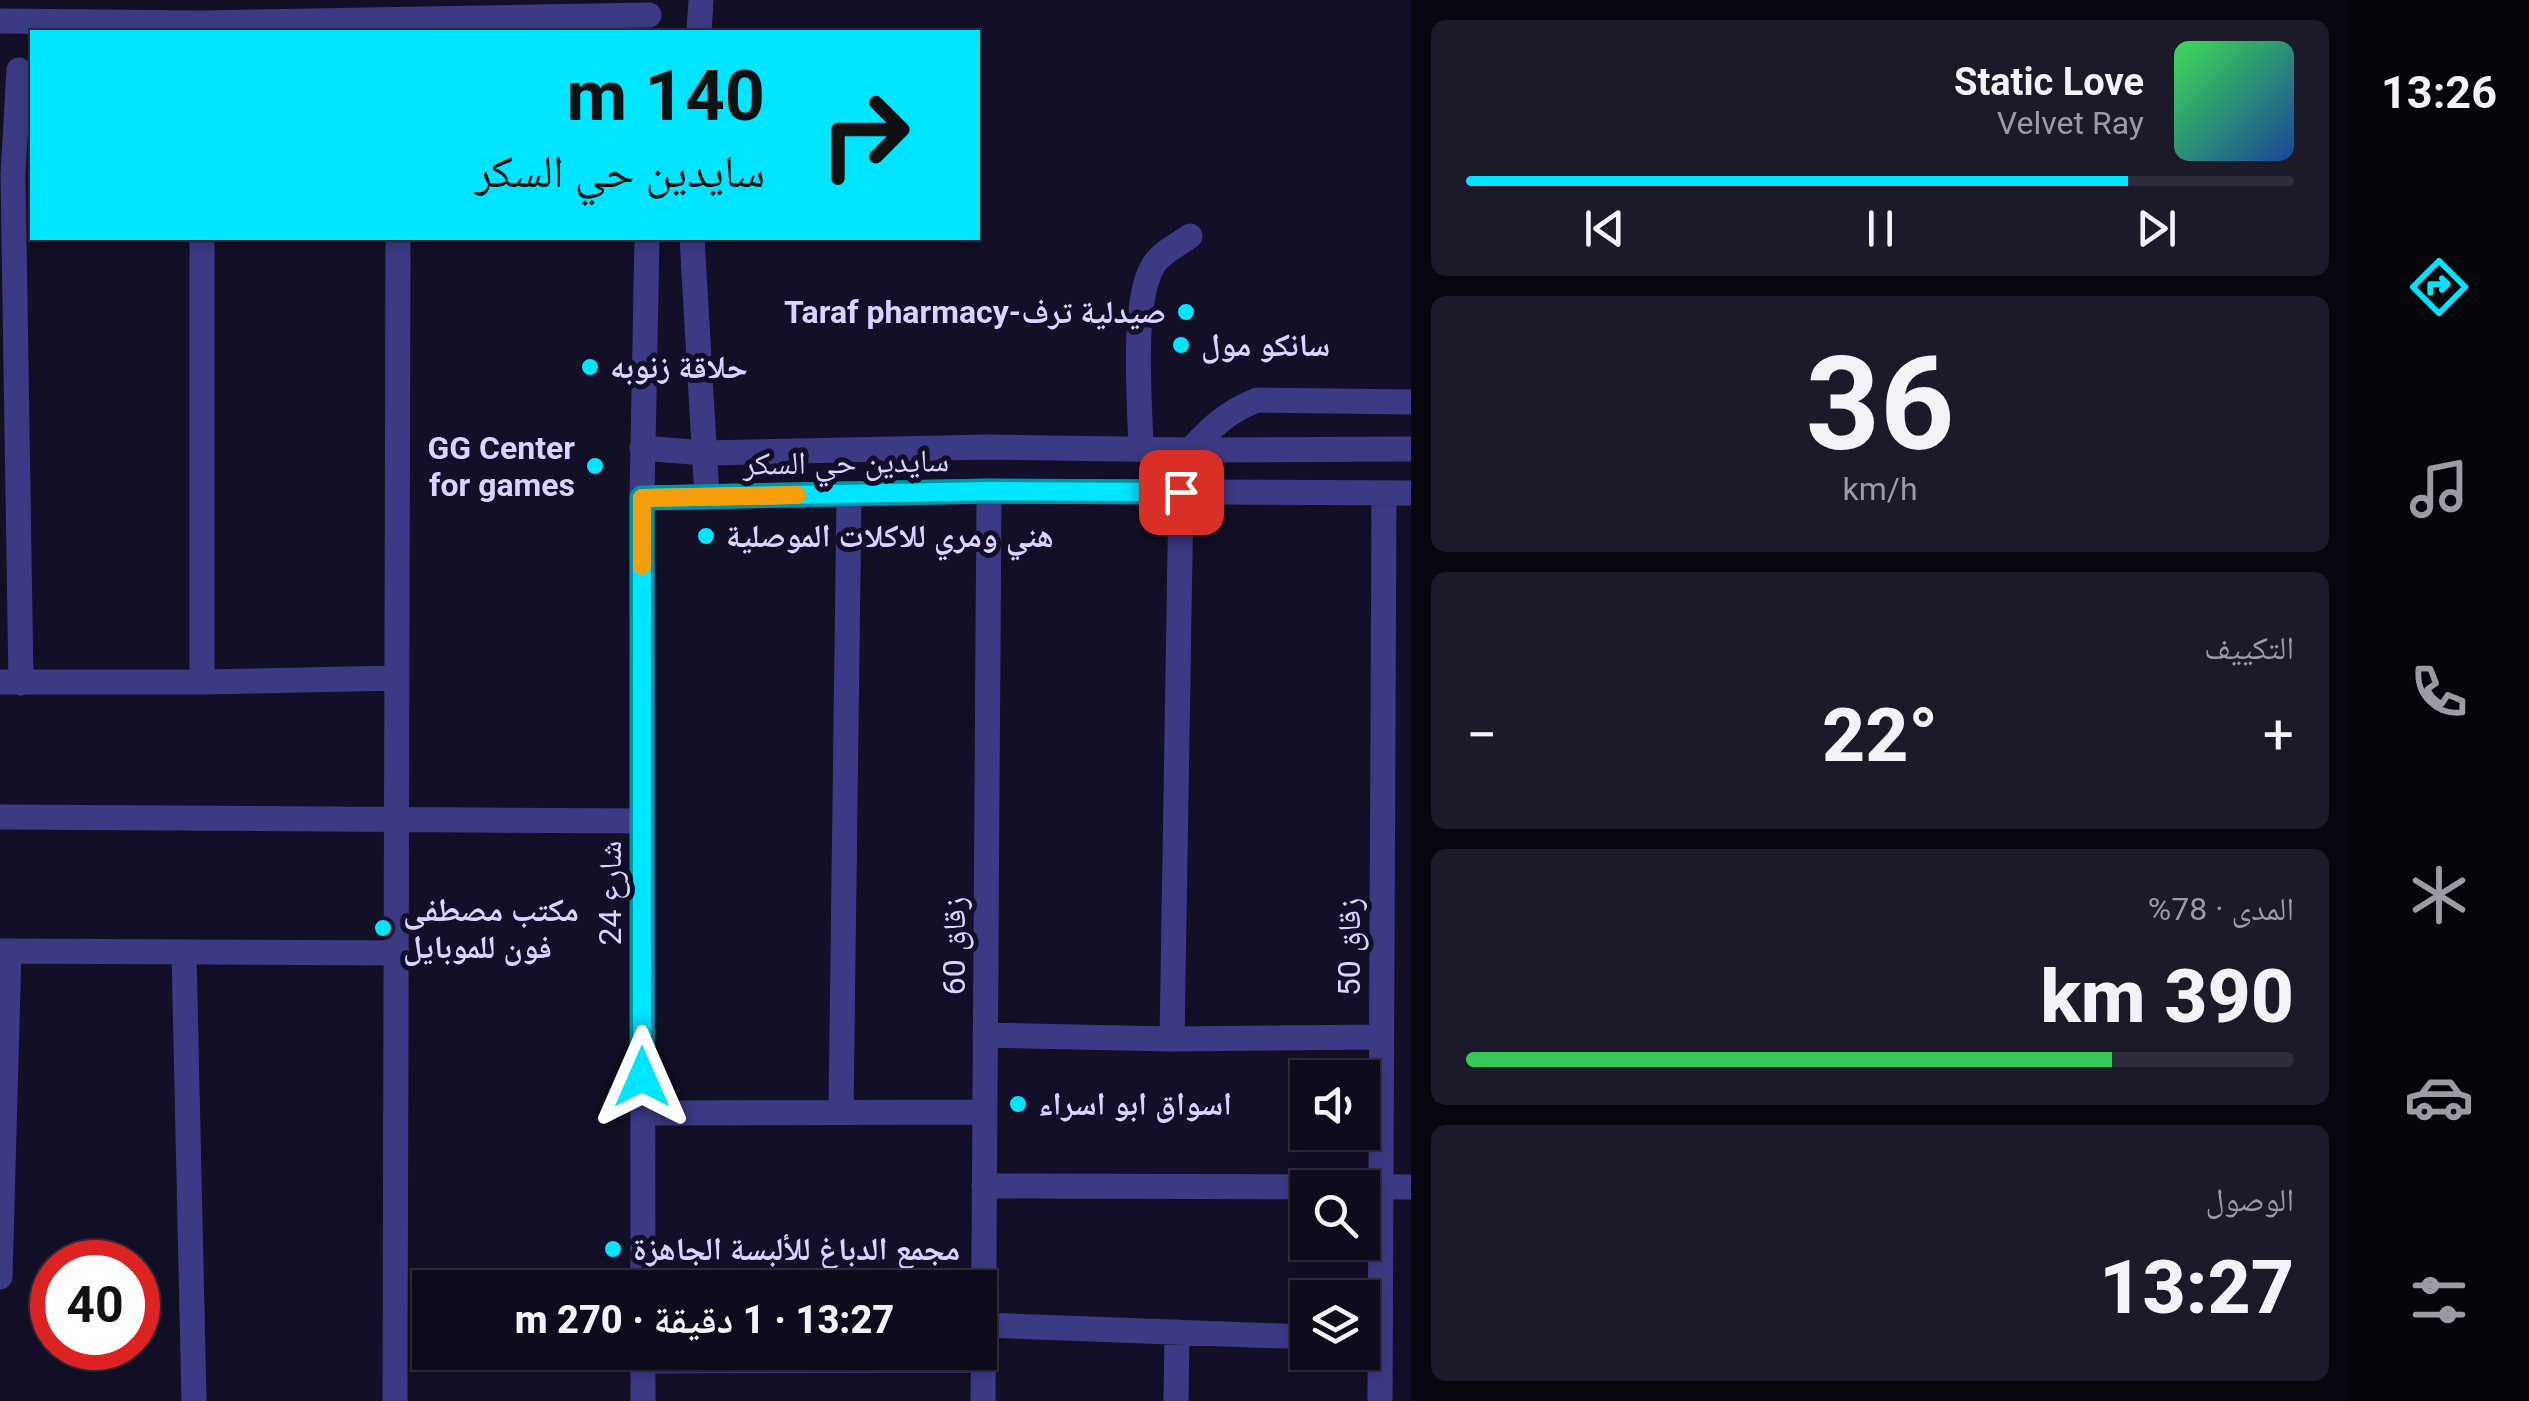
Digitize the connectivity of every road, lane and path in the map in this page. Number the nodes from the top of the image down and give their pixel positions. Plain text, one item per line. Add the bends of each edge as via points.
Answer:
1 (700, 0) edge
2 (405, 9) edge
3 (202, 12) edge
4 (6, 14) edge
5 (649, 16) edge
6 (566, 24) edge
7 (700, 30) edge
8 (17, 70) edge
9 (1190, 236) dead end
10 (202, 240) edge
11 (398, 240) edge
12 (647, 240) edge
13 (692, 240) edge
14 (1411, 402) edge
15 (642, 448) junction
16 (1140, 449) junction
17 (1411, 449) edge
18 (1190, 450) junction
19 (704, 453) junction
20 (989, 491) junction
21 (1181, 492) junction
22 (1384, 493) junction
23 (1411, 493) edge
24 (849, 495) junction
25 (707, 497) junction
26 (642, 498) junction
27 (397, 678) junction
28 (202, 682) junction
29 (10, 683) edge
30 (0, 817) edge
31 (397, 818) junction
32 (642, 822) junction
33 (4, 951) edge
34 (184, 953) junction
35 (397, 953) junction
36 (986, 1035) junction
37 (1382, 1037) junction
38 (1172, 1040) junction
39 (840, 1111) junction
40 (985, 1112) junction
41 (642, 1113) junction
42 (984, 1186) junction
43 (1411, 1186) edge
44 (1290, 1187) edge
45 (1380, 1187) joint
46 (642, 1270) edge
47 (984, 1270) edge
48 (0, 1277) edge
49 (997, 1325) edge
50 (1177, 1332) junction
51 (1290, 1336) edge
52 (643, 1370) edge
53 (983, 1370) edge
54 (1376, 1370) edge
55 (194, 1401) edge
56 (395, 1401) edge
57 (643, 1401) edge
58 (983, 1401) edge
59 (1176, 1401) edge
60 (1380, 1401) edge

1 - 7 street
2 - 3 street
2 - 6 street
3 - 4 street
5 - 6 street
8 - 29 street
9 - 16 street via 1152,267 1142,301
10 - 28 street
11 - 27 street
12 - 15 street, شارع 24
13 - 19 street
14 - 18 street via 1257,400 1219,420
15 - 19 street, سايدين حي السكر
15 - 26 street, شارع 24
16 - 18 street, سايدين حي السكر
16 - 19 street, سايدين حي السكر
17 - 18 street, سايدين حي السكر
19 - 25 street
20 - 21 street, سايدين حي السكر
20 - 24 street, سايدين حي السكر
20 - 36 street, زقاق 60
21 - 22 street, سايدين حي السكر
21 - 38 street
22 - 23 street, سايدين حي السكر
22 - 37 street, زقاق 50
24 - 25 street, سايدين حي السكر
24 - 39 street
25 - 26 street, سايدين حي السكر
26 - 32 street, شارع 24
27 - 28 street
27 - 31 street
28 - 29 street
30 - 31 street
31 - 32 street
31 - 35 street
32 - 41 street, شارع 24
33 - 34 street
33 - 48 street
34 - 35 street
34 - 55 street
35 - 56 street
36 - 38 street
36 - 40 street, زقاق 60
37 - 38 street
37 - 45 street, زقاق 50
39 - 40 street
39 - 41 street
40 - 42 street, زقاق 60
41 - 46 street, شارع 24
42 - 44 street
42 - 47 street, زقاق 60
43 - 45 street
49 - 50 street
50 - 51 street
50 - 59 street
52 - 57 street
53 - 58 street, زقاق 60
54 - 60 street, زقاق 50

